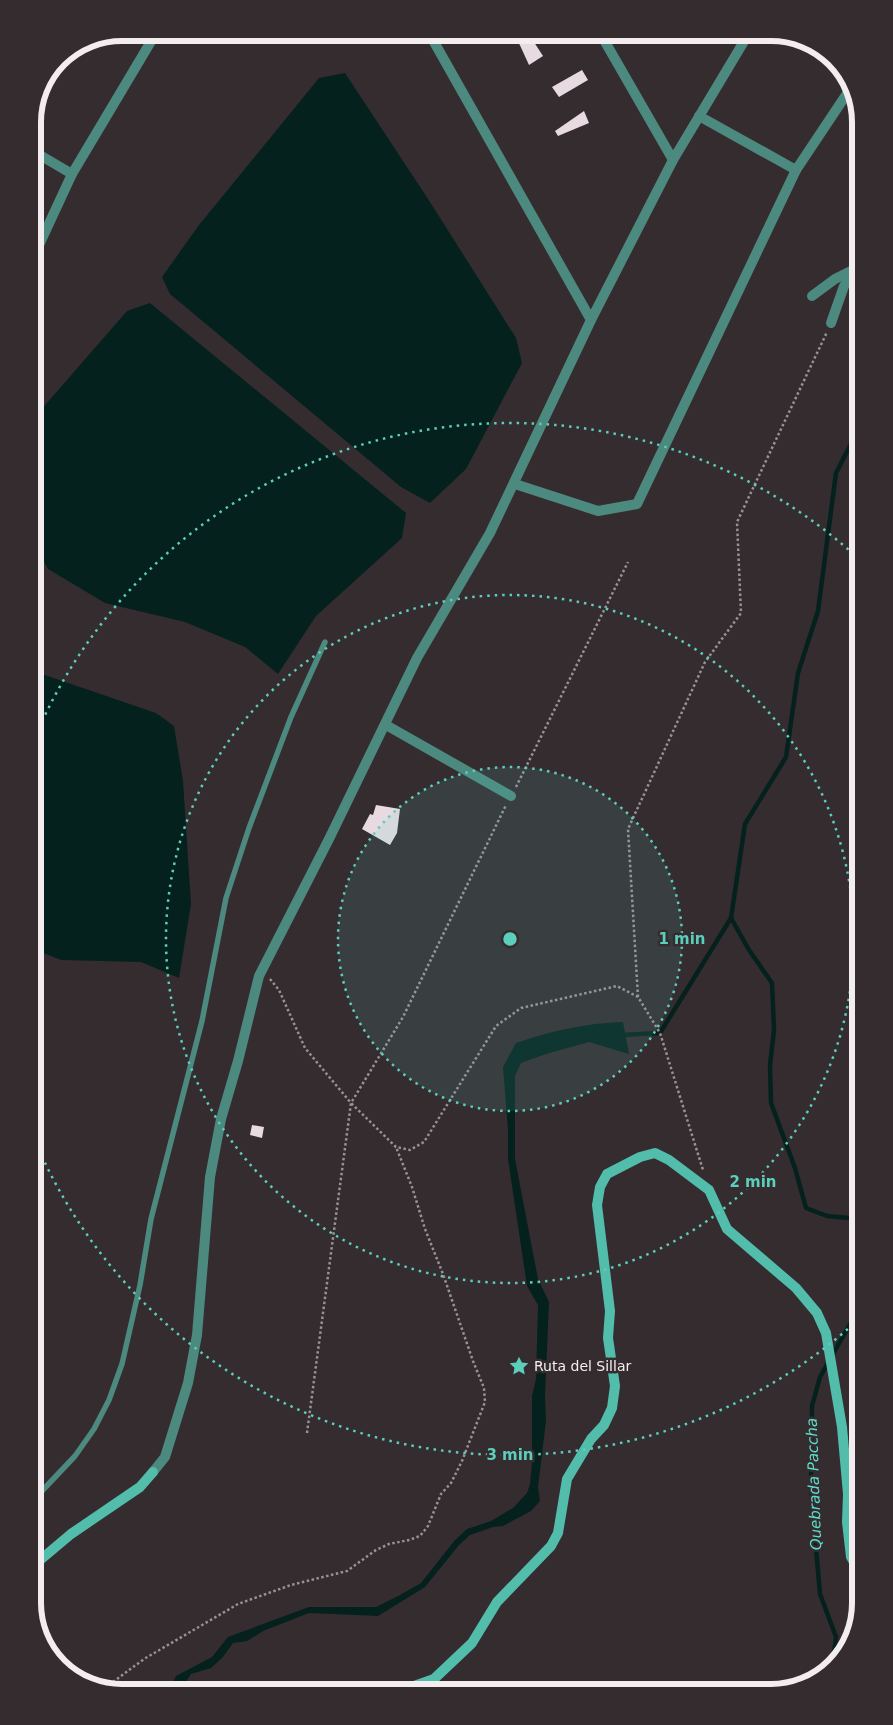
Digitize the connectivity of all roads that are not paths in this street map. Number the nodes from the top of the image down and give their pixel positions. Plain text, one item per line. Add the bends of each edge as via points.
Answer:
1 (151, 41) edge
2 (434, 41) edge
3 (605, 41) edge
4 (744, 41) edge
5 (847, 94) edge
6 (699, 116) junction
7 (41, 156) edge
8 (673, 160) junction
9 (796, 170) junction
10 (72, 174) junction
11 (41, 244) edge
12 (852, 270) edge
13 (852, 276) edge
14 (812, 296) dead end
15 (591, 320) junction
16 (831, 323) road end
17 (514, 484) junction
18 (325, 642) dead end
19 (386, 725) junction
20 (511, 796) road end
21 (41, 1492) edge
22 (41, 1559) edge
23 (852, 1559) edge
24 (420, 1684) edge

1 - 10 street
2 - 15 street
3 - 8 street
4 - 6 street
5 - 9 street
6 - 8 street
6 - 9 street
7 - 10 street
8 - 15 street
9 - 17 street via 637,504 598,511
10 - 11 street
12 - 14 street
13 - 16 street via 844,286
15 - 17 street
17 - 19 street via 417,658
18 - 21 lane via 291,717 226,898 202,1021 151,1218 122,1364 109,1400 94,1428 75,1456
19 - 20 street
19 - 22 street via 259,976 221,1118 210,1177 197,1335 188,1383 165,1457 140,1487
23 - 24 street via 842,1426 826,1333 816,1313 796,1288 727,1229 709,1190 655,1153 640,1157 607,1174 600,1187 597,1205 610,1311 608,1338 615,1386 612,1408 567,1479 558,1534 551,1546 497,1602 472,1643 434,1679

